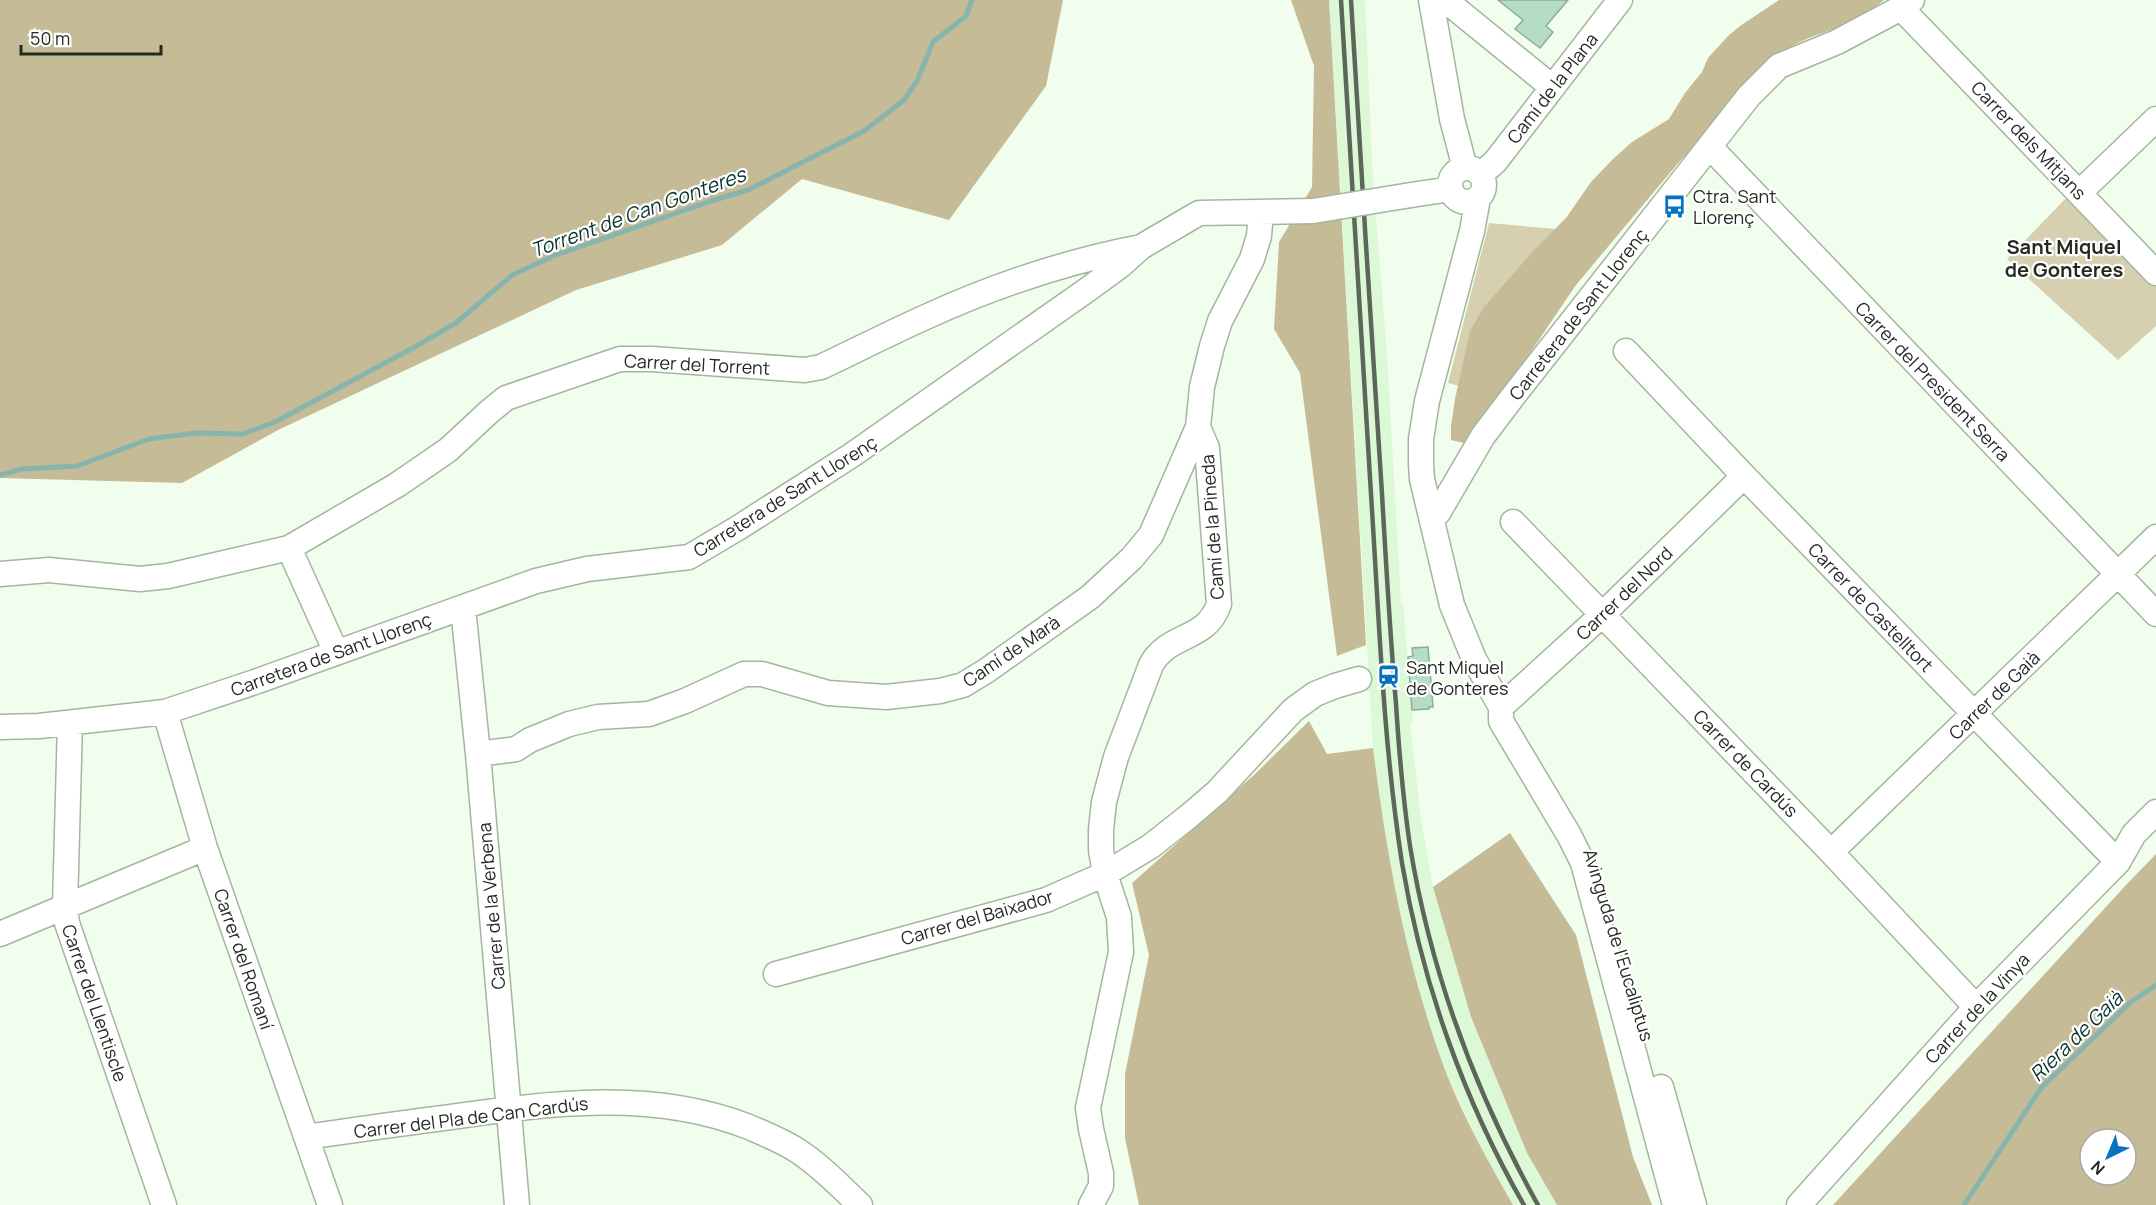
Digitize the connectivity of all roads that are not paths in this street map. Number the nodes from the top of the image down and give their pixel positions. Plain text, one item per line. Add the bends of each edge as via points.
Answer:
1 (1431, 0) edge
2 (1445, 0) edge
3 (1620, 0) edge
4 (1906, 4) edge
5 (1481, 29) junction
6 (1442, 57) junction
7 (1552, 87) junction
8 (2156, 119) edge
9 (1710, 147) junction
10 (1473, 171) junction
11 (2080, 192) junction
12 (1463, 196) junction
13 (1261, 212) junction
14 (1142, 247) junction
15 (2156, 273) edge
16 (1626, 351) dead end
17 (1198, 428) junction
18 (1744, 476) junction
19 (1431, 516) junction
20 (1513, 522) dead end
21 (2156, 537) edge
22 (289, 548) junction
23 (0, 574) edge
24 (2117, 574) junction
25 (463, 608) junction
26 (1603, 614) junction
27 (2156, 614) edge
28 (336, 652) junction
29 (1359, 679) dead end
30 (1501, 707) junction
31 (165, 712) junction
32 (1975, 714) junction
33 (70, 723) junction
34 (0, 726) edge
35 (478, 754) junction
36 (2156, 812) edge
37 (205, 848) junction
38 (1831, 852) junction
39 (2118, 862) junction
40 (1105, 874) junction
41 (65, 906) junction
42 (0, 934) edge
43 (776, 974) dead end
44 (1976, 1007) junction
45 (508, 1109) junction
46 (306, 1137) junction
47 (164, 1205) edge
48 (330, 1205) edge
49 (517, 1205) edge
50 (860, 1205) edge
51 (1091, 1205) edge
52 (1675, 1205) edge
53 (1694, 1205) edge
54 (1798, 1205) edge

1 - 6 street
2 - 5 street
3 - 7 street, Camí de la Plana
4 - 9 street, Carretera de Sant Llorenç via 1837,42 1779,66 1749,96
4 - 11 street, Carrer dels Mitjans
5 - 6 street via 1457,32
5 - 7 street
6 - 10 street via 1452,119
7 - 10 street, Camí de la Plana via 1496,162
8 - 11 street
9 - 19 street, Carretera de Sant Llorenç via 1504,408 1438,513
9 - 24 street, Carrer del President Serra
10 - 12 street, Camí de la Plana via 1458,170 1450,182
11 - 15 street, Carrer dels Mitjans
12 - 13 street, Carretera de Sant Llorenç, bridge via 1411,195 1313,211
12 - 19 street via 1463,262 1421,439 1422,479
13 - 14 street, Carretera de Sant Llorenç via 1199,213
13 - 17 street, Camí de Marà via 1252,259 1212,345
14 - 22 street, Carrer del Torrent via 1107,253 1000,287 821,367 806,370 620,359 506,398 448,450
14 - 25 street, Carretera de Sant Llorenç via 852,455 688,557 586,568 536,580
16 - 18 street, Carrer de Castelltort
17 - 35 street, Camí de Marà via 1151,535 1132,558 1090,597 963,685 886,697 857,696 828,693 762,674 744,674 649,714 597,717 569,724 516,749
17 - 40 street, Camí de la Pineda via 1207,448 1219,604 1215,617 1205,627 1157,653 1151,665 1116,757 1104,802 1101,830
18 - 26 street, Carrer del Nord
18 - 32 street, Carrer de Castelltort
19 - 30 street, Avinguda de l'Eucaliptus via 1452,605 1474,659
20 - 26 street, Carrer de Cardús
21 - 24 street, Carrer de Gaià
22 - 23 street, Carrer del Torrent via 140,579 49,570
22 - 28 street
24 - 27 street, Carrer del President Serra
24 - 32 street, Carrer de Gaià
25 - 28 street, Carretera de Sant Llorenç
25 - 35 street, Carrer de la Verbena
26 - 30 street, Carrer del Nord
26 - 38 street, Carrer de Cardús
28 - 31 street, Carretera de Sant Llorenç
29 - 40 street, Carrer del Baixador via 1315,694 1293,711 1217,792 1151,846
30 - 52 street, Avinguda de l'Eucaliptus via 1501,722 1583,863
30 - 53 street, Avinguda de l'Eucaliptus via 1512,712 1597,858
31 - 33 street, Carretera de Sant Llorenç
31 - 37 street, Carrer del Romaní
32 - 38 street, Carrer de Gaià
32 - 39 street, Carrer de Castelltort
33 - 34 street, Carretera de Sant Llorenç
33 - 41 street, Carrer del Llentiscle
35 - 45 street, Carrer de la Verbena
36 - 39 street, Carrer de la Vinya via 2134,834
37 - 41 street
37 - 46 street, Carrer del Romaní
38 - 44 street, Carrer de Cardús
39 - 44 street, Carrer de la Vinya
40 - 43 street, Carrer del Baixador via 1046,900
40 - 51 street via 1119,917 1121,952 1088,1108 1101,1173 1101,1186
41 - 42 street
41 - 47 street, Carrer del Llentiscle via 67,923
44 - 54 street, Carrer de la Vinya
45 - 46 street, Carrer del Pla de Can Cardús
45 - 49 street, Carrer de la Verbena
45 - 50 street, Carrer del Pla de Can Cardús via 606,1101 698,1110 729,1119 797,1151
46 - 48 street, Carrer del Romaní

